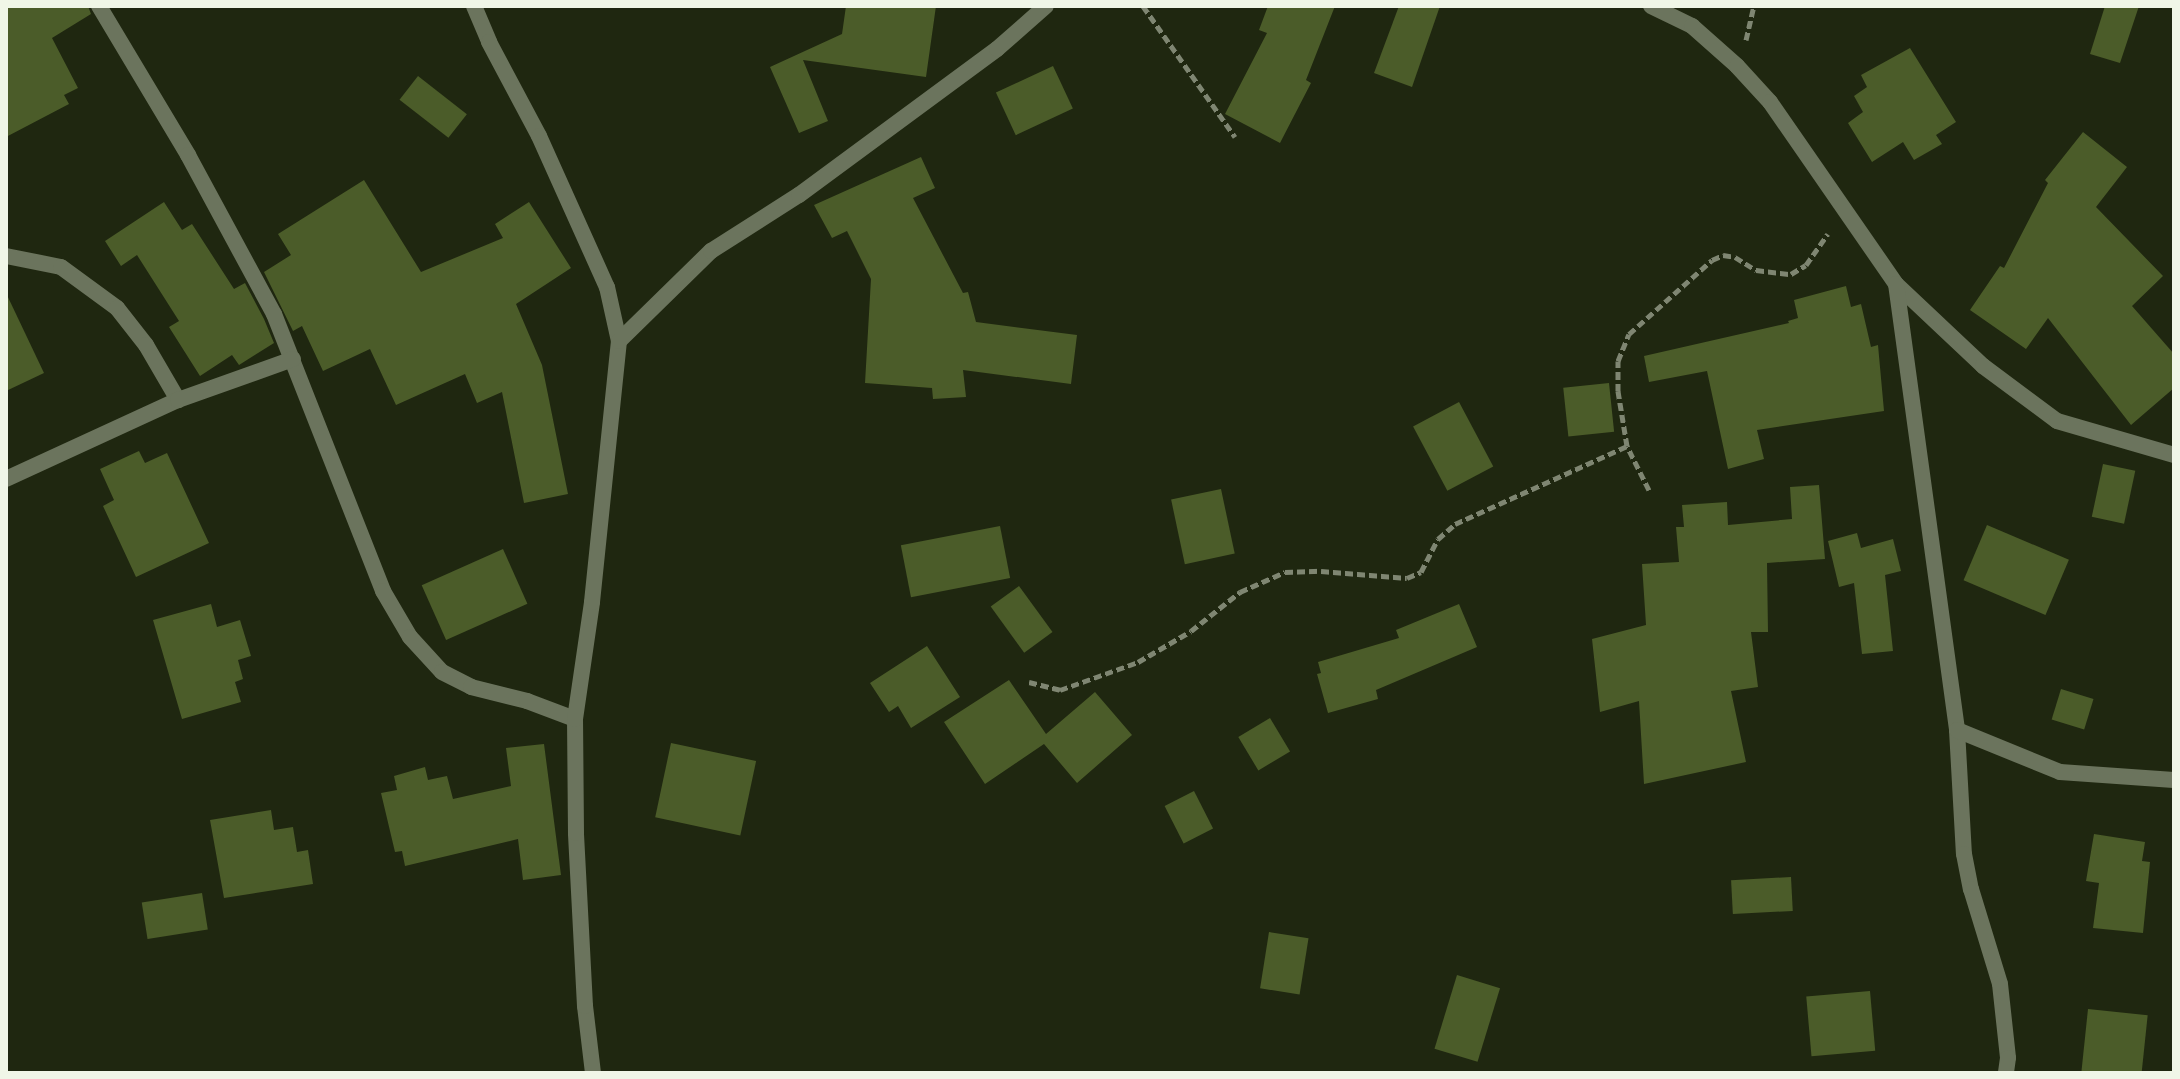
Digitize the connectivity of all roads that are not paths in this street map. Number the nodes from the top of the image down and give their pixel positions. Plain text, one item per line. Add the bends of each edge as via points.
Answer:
1 (99, 6) edge
2 (474, 6) edge
3 (1046, 6) edge
4 (1651, 6) edge
5 (6, 256) edge
6 (1896, 284) junction
7 (619, 341) junction
8 (293, 359) junction
9 (178, 400) junction
10 (2174, 455) edge
11 (6, 479) edge
12 (575, 719) junction
13 (1957, 730) junction
14 (2174, 780) edge
15 (593, 1073) edge
16 (2006, 1073) edge

1 - 8 street via 188,155
2 - 7 street via 607,287
3 - 7 street via 997,49 799,195 711,251
4 - 6 street via 1692,26 1770,102
5 - 9 street via 61,267 117,308
6 - 10 street via 1983,366 2057,421
6 - 13 street
7 - 12 street
8 - 9 street
8 - 12 street via 383,591 410,637 442,672 471,687
9 - 11 street
12 - 15 street via 585,1006
13 - 14 street via 2060,772
13 - 16 street via 1964,854 2000,984

